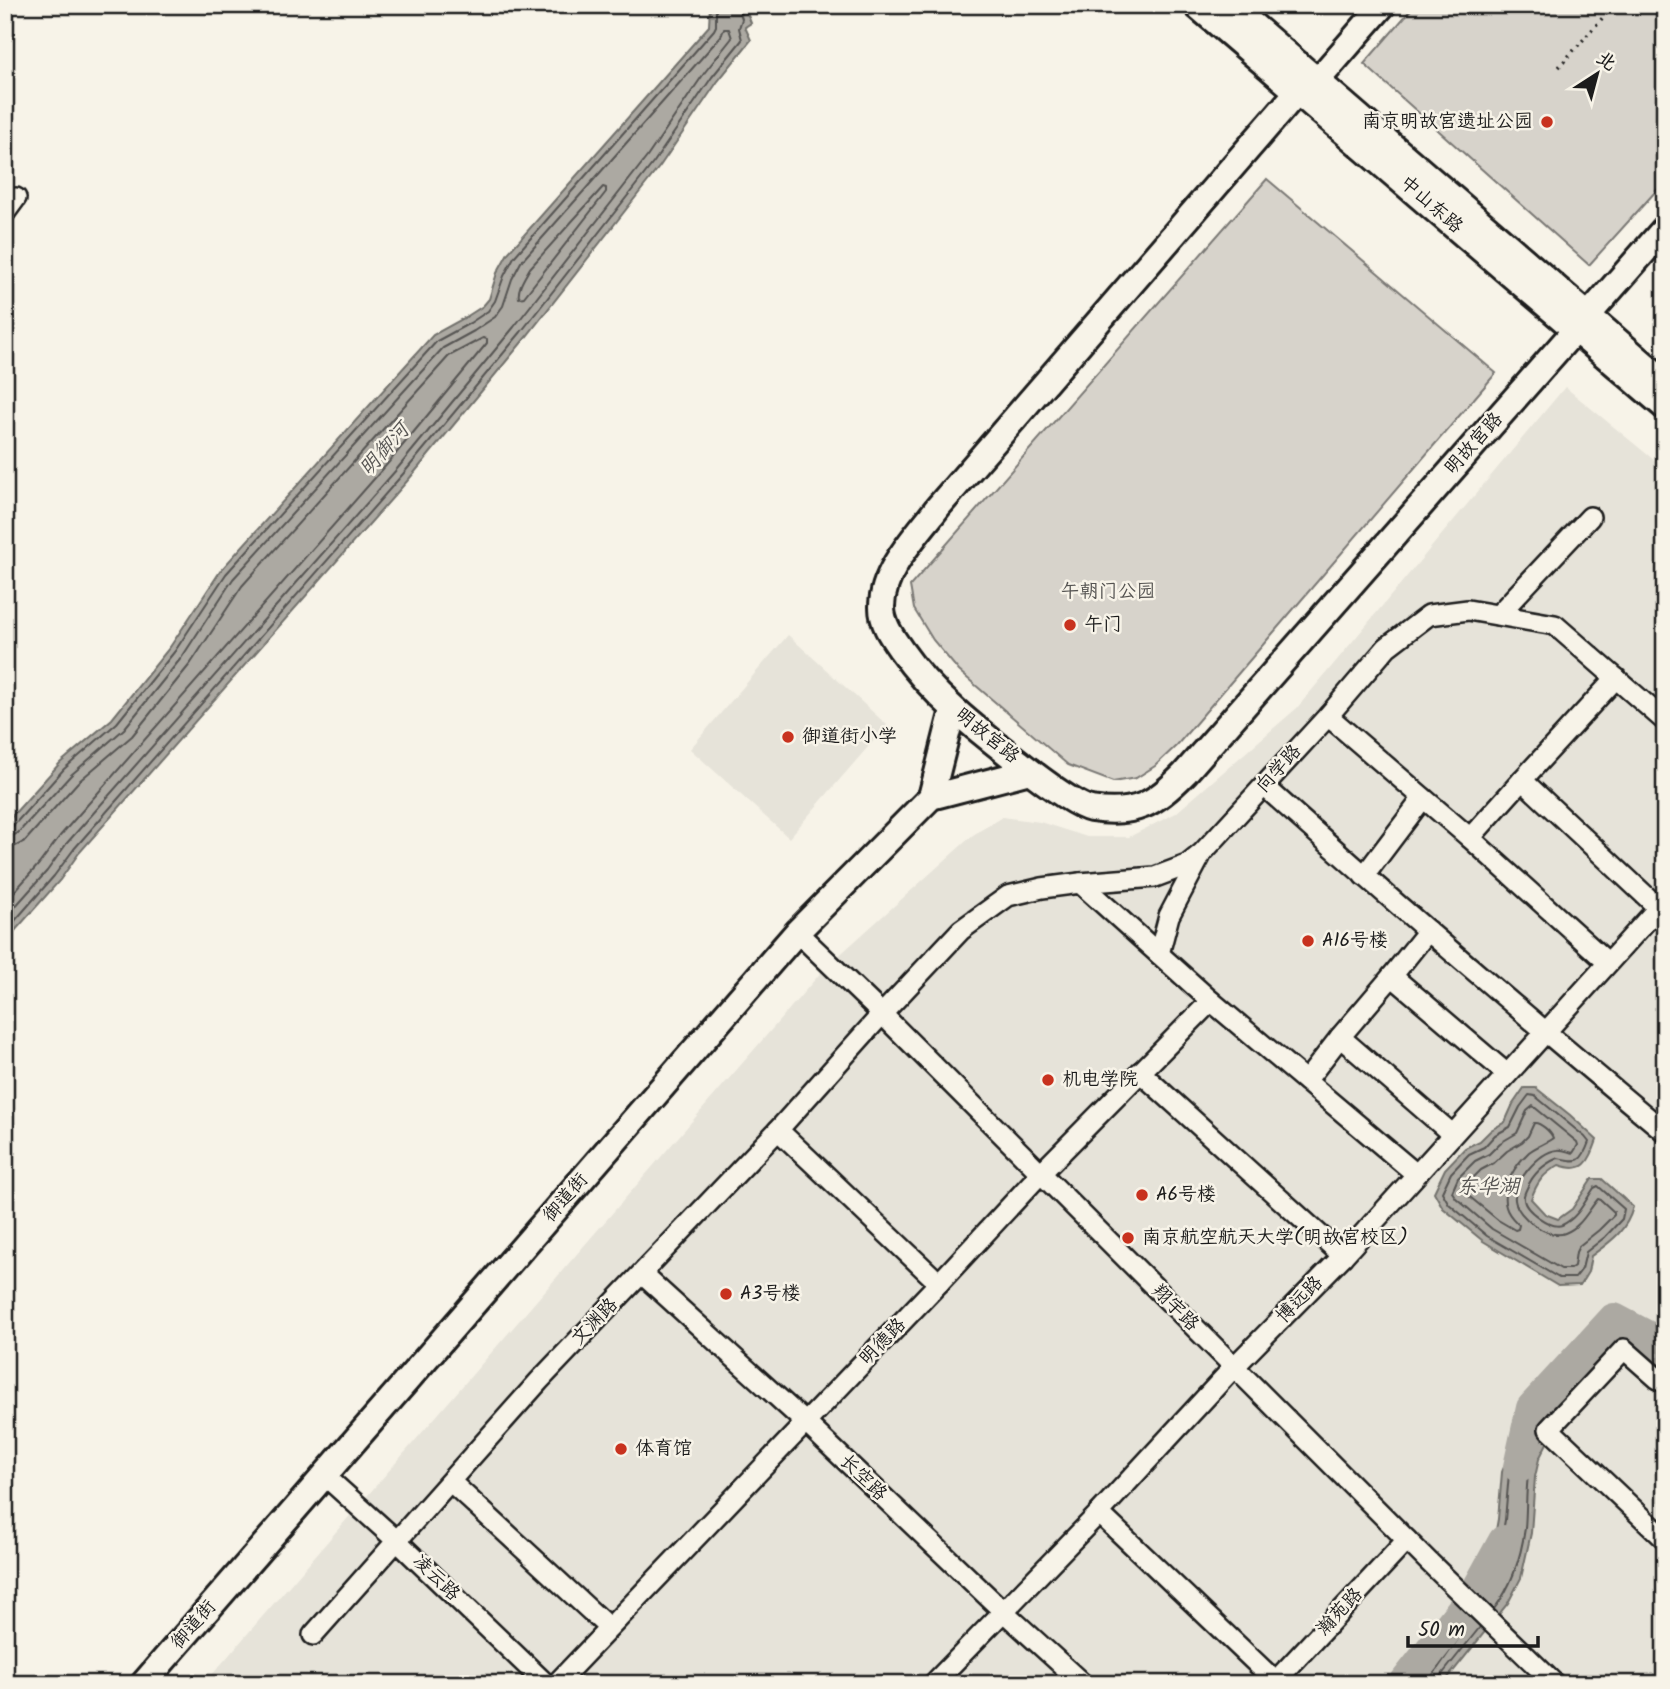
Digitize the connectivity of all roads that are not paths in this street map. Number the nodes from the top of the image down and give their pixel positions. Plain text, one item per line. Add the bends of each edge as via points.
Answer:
1 (1196, 5) edge
2 (1230, 5) edge
3 (1383, 5) edge
4 (1308, 86) junction
5 (1665, 228) edge
6 (1582, 323) junction
7 (1665, 382) edge
8 (1665, 407) edge
9 (1590, 517) dead end
10 (1498, 615) junction
11 (1616, 678) junction
12 (953, 710) junction
13 (1328, 716) junction
14 (1665, 721) edge
15 (1030, 771) junction
16 (1522, 780) junction
17 (1264, 786) junction
18 (931, 797) junction
19 (1423, 798) junction
20 (1470, 838) junction
21 (1202, 853) junction
22 (1364, 876) junction
23 (1080, 883) junction
24 (1661, 911) edge
25 (1428, 931) junction
26 (797, 932) junction
27 (1159, 954) junction
28 (1607, 962) junction
29 (1392, 976) junction
30 (1210, 1000) junction
31 (882, 1014) junction
32 (1545, 1032) junction
33 (1340, 1037) junction
34 (1140, 1072) junction
35 (1507, 1074) junction
36 (1306, 1081) junction
37 (778, 1130) junction
38 (1665, 1132) edge
39 (1452, 1133) junction
40 (1041, 1173) junction
41 (1416, 1174) junction
42 (1343, 1256) junction
43 (642, 1274) junction
44 (939, 1283) junction
45 (1234, 1367) junction
46 (1658, 1379) dead end
47 (806, 1423) junction
48 (324, 1475) junction
49 (451, 1482) junction
50 (1099, 1513) junction
51 (1665, 1539) edge
52 (396, 1540) junction
53 (1406, 1540) junction
54 (1004, 1612) junction
55 (609, 1628) junction
56 (313, 1635) dead end
57 (1274, 1682) edge
58 (143, 1684) edge
59 (546, 1684) edge
60 (556, 1684) edge
61 (933, 1684) edge
62 (1083, 1684) edge
63 (1555, 1684) edge

1 - 4 main road, 中山东路
2 - 4 main road, 中山东路
3 - 4 main road, 明故宫路
4 - 6 main road, 中山东路
4 - 12 main road, 明故宫路 via 938,507 889,575 882,609 888,633 914,670
5 - 6 main road, 明故宫路
6 - 7 main road, 中山东路
6 - 8 main road, 中山东路
6 - 15 main road, 明故宫路 via 1168,791 1154,802 1105,811 1087,808
9 - 10 lane
10 - 11 lane, 向学路 via 1555,625
10 - 13 lane, 向学路 via 1468,610 1429,615 1387,647
11 - 14 lane, 向学路
11 - 16 lane
12 - 15 main road, 明故宫路
12 - 18 main road
13 - 17 lane, 向学路
13 - 19 lane
15 - 18 main road
16 - 20 lane
16 - 24 lane
17 - 21 lane, 向学路
17 - 22 lane
18 - 26 main road, 御道街
19 - 20 lane
19 - 22 lane
20 - 28 lane
21 - 23 lane, 向学路 via 1187,865 1155,877
21 - 27 lane via 1169,916
22 - 25 lane
23 - 27 lane
23 - 31 lane, 向学路 via 1008,896 961,930
24 - 28 lane, 博远路
25 - 29 lane
25 - 32 lane
26 - 31 lane, 翔宇路
26 - 48 main road, 御道街
27 - 30 lane
28 - 32 lane, 博远路
29 - 33 lane
29 - 35 lane
30 - 34 lane, 明德路
30 - 36 lane
31 - 37 lane, 文渊路
31 - 40 lane, 翔宇路
32 - 35 lane, 博远路
32 - 38 lane
33 - 36 lane
33 - 39 lane
34 - 40 lane, 明德路
34 - 42 lane
35 - 39 lane, 博远路
36 - 41 lane
37 - 43 lane, 文渊路
37 - 44 lane
39 - 41 lane, 博远路
40 - 44 lane, 明德路
40 - 45 lane, 翔宇路
41 - 42 lane, 博远路
42 - 45 lane, 博远路
43 - 47 lane, 长空路
43 - 49 lane, 文渊路
44 - 47 lane, 明德路
45 - 50 lane, 博远路
45 - 53 lane, 翔宇路
46 - 51 lane via 1624,1349 1549,1429
47 - 54 lane, 长空路
47 - 55 lane, 明德路
48 - 52 lane, 凌云路
48 - 58 main road, 御道街
49 - 52 lane, 文渊路
49 - 55 lane
50 - 54 lane, 博远路
50 - 57 lane
52 - 56 lane, 文渊路
52 - 59 lane, 凌云路
53 - 57 lane, 瀚苑路
53 - 63 lane, 翔宇路
54 - 61 lane, 博远路
54 - 62 lane, 长空路
55 - 60 lane, 明德路

